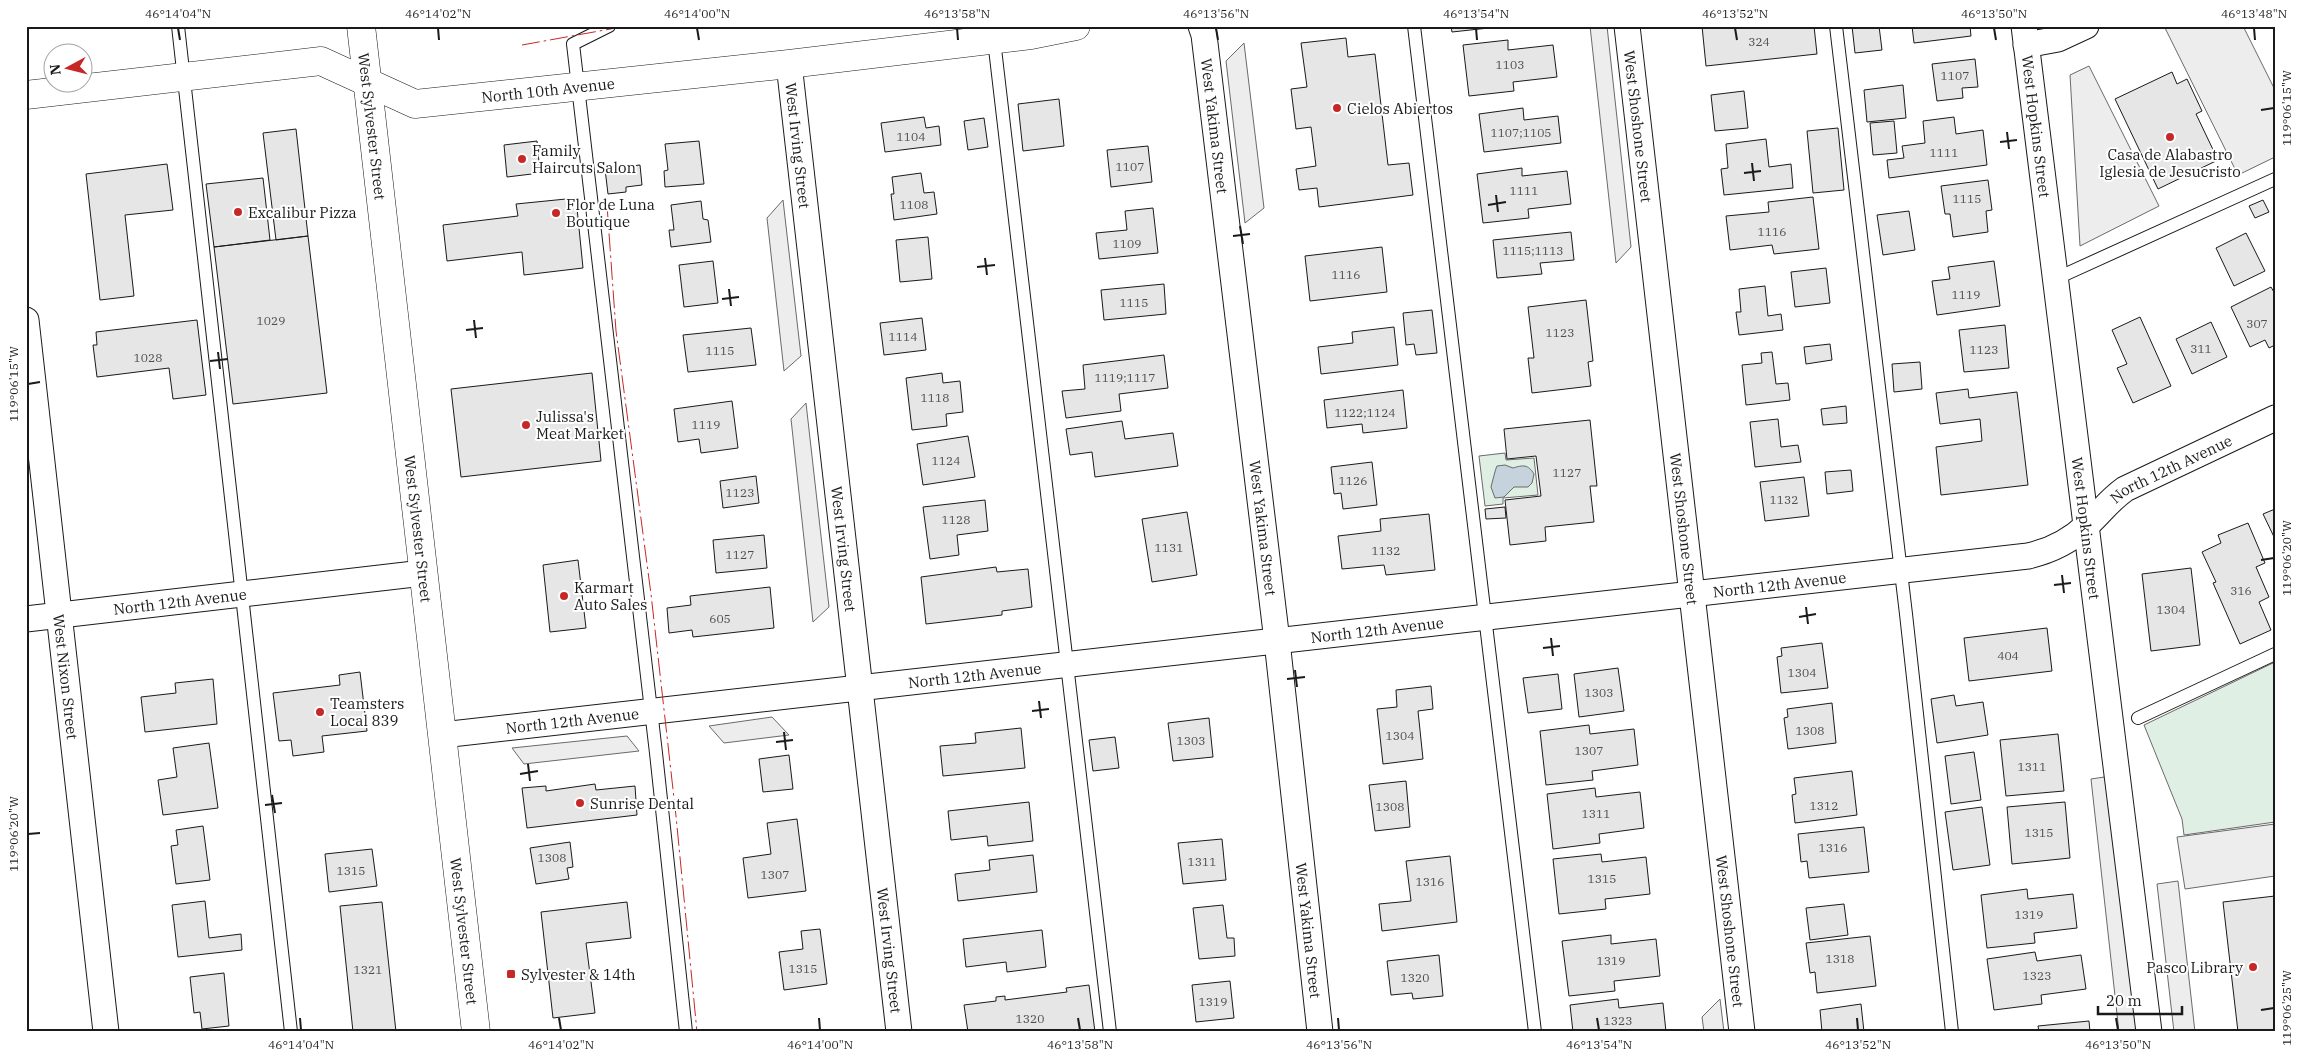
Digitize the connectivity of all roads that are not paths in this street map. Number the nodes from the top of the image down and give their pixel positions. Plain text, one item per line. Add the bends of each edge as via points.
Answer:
1 (178, 26) edge
2 (361, 26) edge
3 (609, 26) edge
4 (1076, 26) edge
5 (1201, 26) edge
6 (1414, 26) edge
7 (1627, 26) edge
8 (1836, 26) edge
9 (2086, 26) edge
10 (2025, 36) edge
11 (994, 40) junction
12 (789, 64) junction
13 (183, 77) junction
14 (367, 82) junction
15 (578, 86) junction
16 (26, 95) edge
17 (2275, 179) edge
18 (2055, 279) junction
19 (26, 320) edge
20 (2275, 418) edge
21 (2086, 526) junction
22 (1900, 570) junction
23 (423, 573) junction
24 (241, 594) junction
25 (1692, 594) junction
26 (60, 615) junction
27 (1485, 617) junction
28 (26, 619) edge
29 (1277, 640) junction
30 (2275, 654) edge
31 (1067, 664) junction
32 (860, 688) junction
33 (651, 712) junction
34 (2138, 718) dead end
35 (442, 735) junction
36 (106, 1032) edge
37 (291, 1032) edge
38 (476, 1032) edge
39 (686, 1032) edge
40 (900, 1032) edge
41 (1110, 1032) edge
42 (1320, 1032) edge
43 (1535, 1032) edge
44 (1742, 1032) edge
45 (1952, 1032) edge
46 (2149, 1032) edge

1 - 13 lane
2 - 14 street, West Sylvester Street
3 - 15 lane via 573,44
4 - 11 street, North 10th Avenue
5 - 29 street, West Yakima Street
6 - 27 lane
7 - 25 street, West Shoshone Street
8 - 22 lane
9 - 10 street via 2058,39
10 - 18 street, West Hopkins Street
11 - 12 street, North 10th Avenue
11 - 31 lane
12 - 15 street, North 10th Avenue
12 - 32 street, West Irving Street
13 - 14 street, North 10th Avenue via 321,61
13 - 16 street, North 10th Avenue
13 - 24 lane
14 - 15 street, North 10th Avenue via 415,104
14 - 23 street, West Sylvester Street
15 - 33 lane
17 - 18 lane
18 - 21 street, West Hopkins Street
19 - 26 street, West Nixon Street
20 - 21 street, North 12th Avenue via 2125,490 2108,501
21 - 22 street, North 12th Avenue via 2061,545 2045,552
21 - 46 street, West Hopkins Street
22 - 25 street, North 12th Avenue
22 - 45 lane
23 - 24 street, North 12th Avenue
23 - 35 street, West Sylvester Street
24 - 26 street, North 12th Avenue
24 - 37 lane
25 - 27 street, North 12th Avenue
25 - 44 street, West Shoshone Street
26 - 28 street, North 12th Avenue
26 - 36 street, West Nixon Street
27 - 29 street, North 12th Avenue
27 - 43 lane
29 - 31 street, North 12th Avenue
29 - 42 street, West Yakima Street
30 - 34 lane
31 - 32 street, North 12th Avenue
31 - 41 lane
32 - 33 street, North 12th Avenue
32 - 40 street, West Irving Street
33 - 35 street, North 12th Avenue
33 - 39 lane
35 - 38 street, West Sylvester Street

